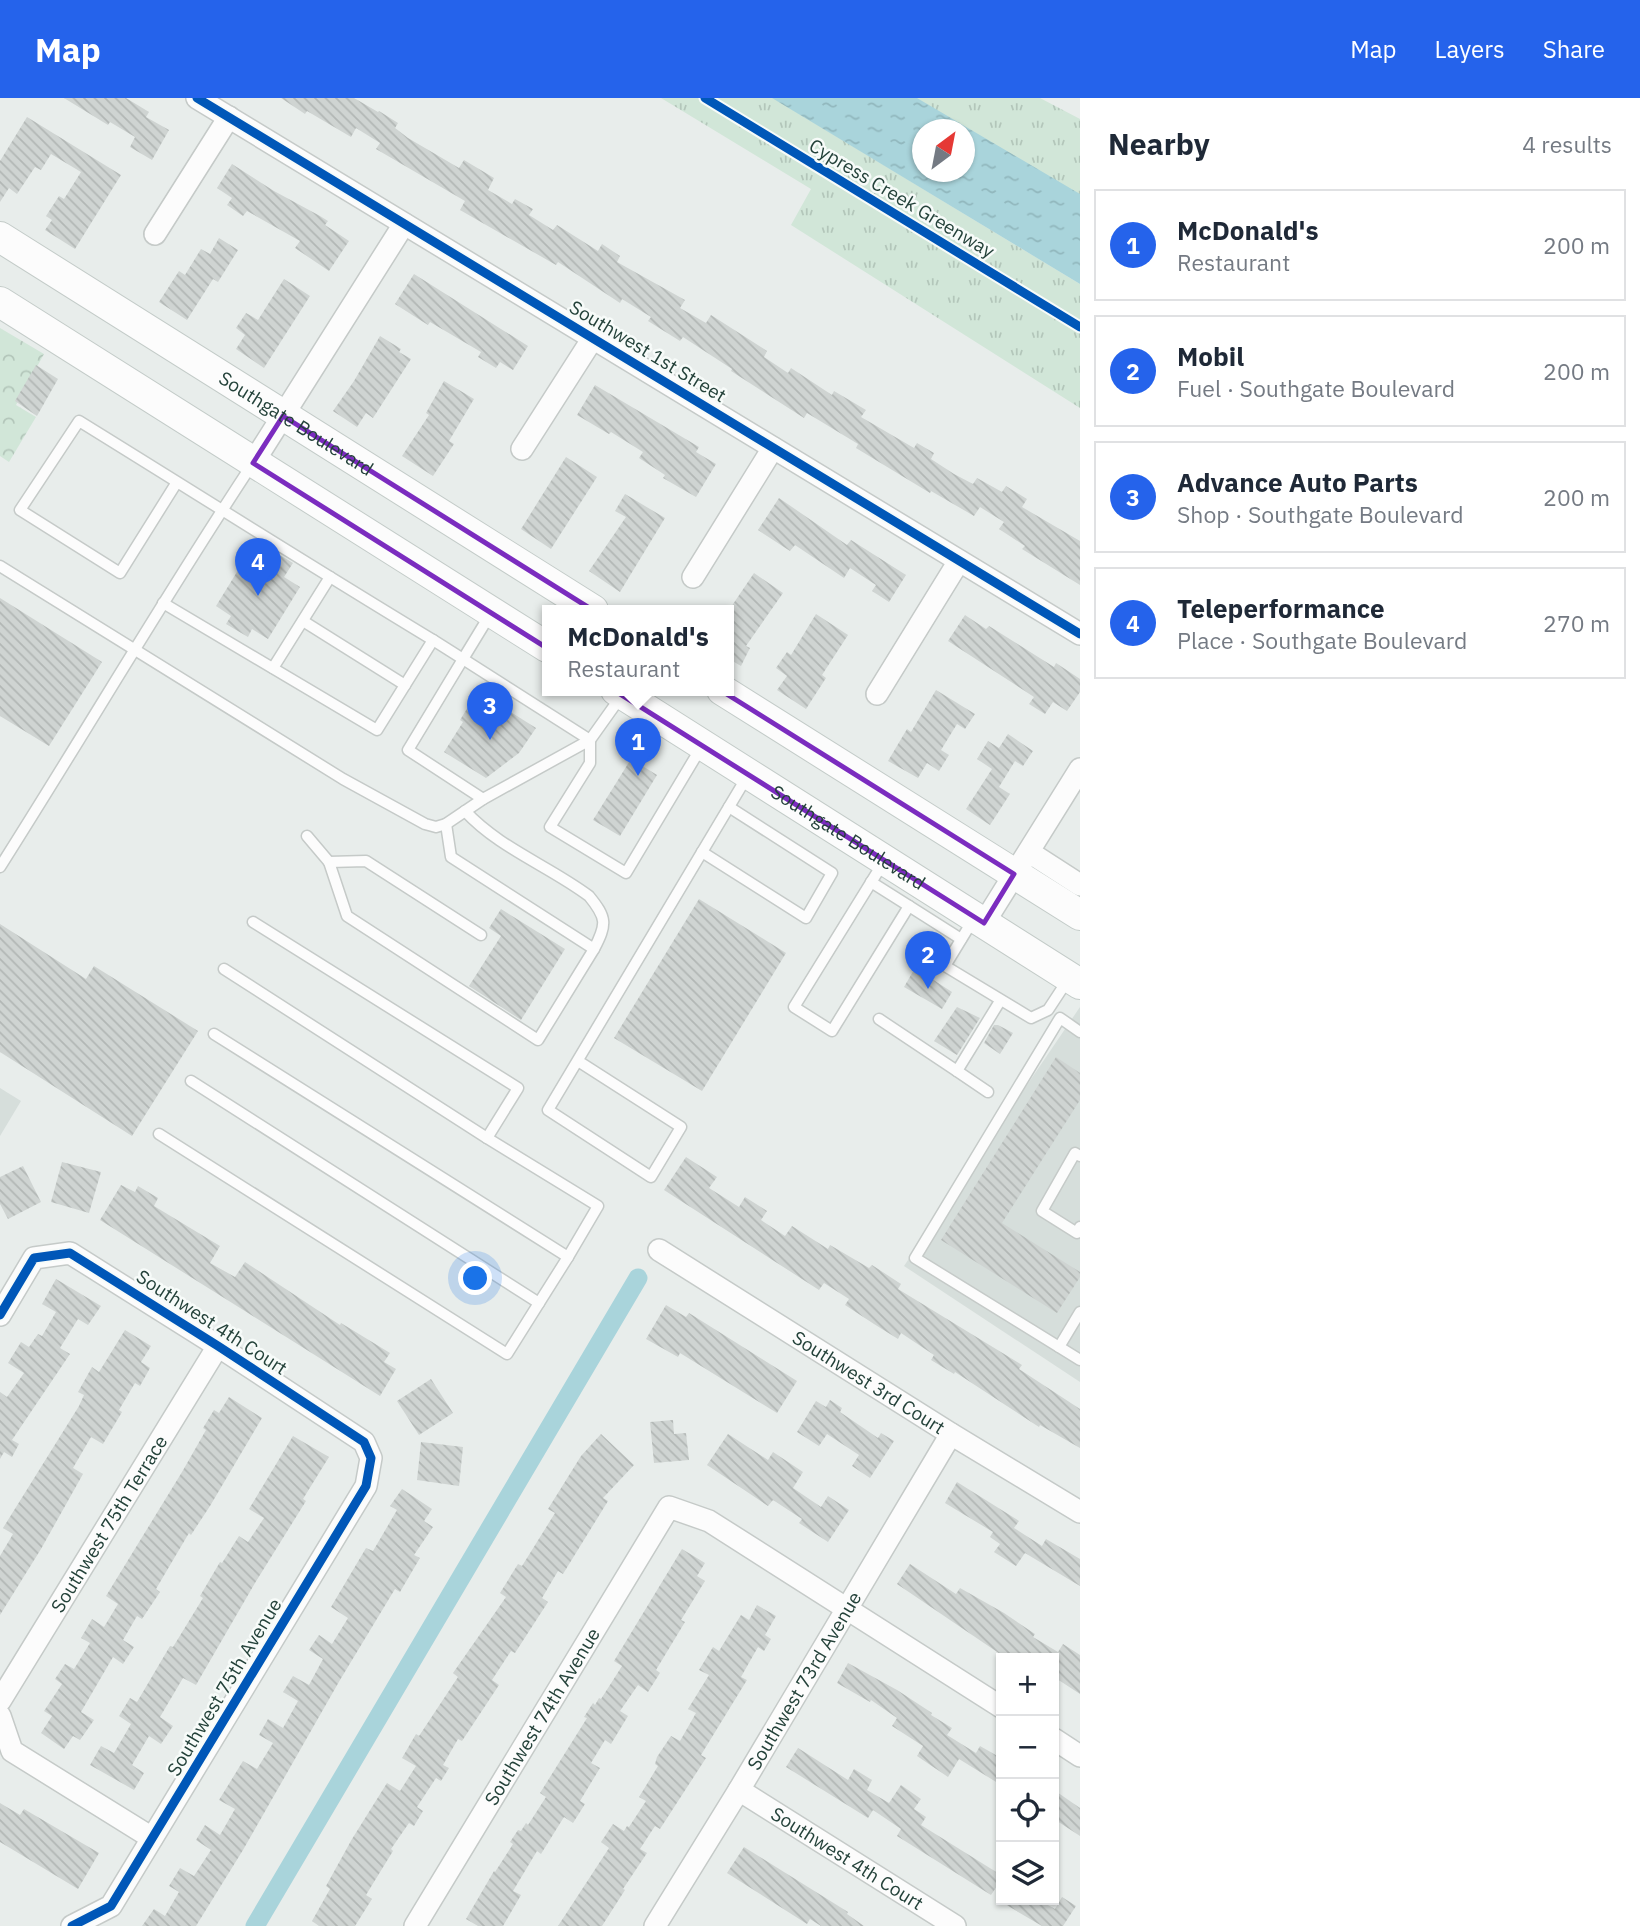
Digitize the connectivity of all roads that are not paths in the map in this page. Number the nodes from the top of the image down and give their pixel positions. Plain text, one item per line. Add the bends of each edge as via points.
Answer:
1 (197, 98) edge
2 (229, 117) junction
3 (404, 224) junction
4 (155, 234) dead end
5 (0, 237) edge
6 (0, 302) edge
7 (593, 338) junction
8 (283, 416) junction
9 (773, 448) junction
10 (522, 449) dead end
11 (253, 463) junction
12 (177, 482) junction
13 (223, 509) junction
14 (959, 561) junction
15 (0, 566) edge
16 (693, 577) dead end
17 (330, 578) junction
18 (163, 604) junction
19 (585, 605) edge
20 (491, 612) junction
21 (303, 621) junction
22 (1080, 634) edge
23 (433, 640) junction
24 (542, 644) edge
25 (135, 651) junction
26 (463, 659) junction
27 (273, 668) junction
28 (405, 685) junction
29 (877, 694) dead end
30 (618, 696) edge
31 (627, 696) edge
32 (732, 696) edge
33 (590, 740) junction
34 (702, 746) junction
35 (1080, 769) edge
36 (748, 775) junction
37 (483, 799) junction
38 (729, 807) junction
39 (465, 811) junction
40 (446, 824) junction
41 (307, 836) dead end
42 (702, 852) junction
43 (329, 862) junction
44 (1021, 863) junction
45 (0, 867) edge
46 (878, 872) junction
47 (1080, 884) edge
48 (909, 906) junction
49 (1080, 915) edge
50 (253, 922) dead end
51 (973, 926) junction
52 (481, 935) dead end
53 (594, 949) junction
54 (224, 969) dead end
55 (1075, 980) edge
56 (1000, 1001) junction
57 (1048, 1010) junction
58 (1060, 1018) junction
59 (879, 1019) dead end
60 (1080, 1032) edge
61 (214, 1034) dead end
62 (578, 1061) junction
63 (957, 1071) junction
64 (191, 1082) dead end
65 (988, 1092) dead end
66 (159, 1134) dead end
67 (487, 1138) junction
68 (1080, 1156) edge
69 (1080, 1227) edge
70 (659, 1250) dead end
71 (568, 1256) junction
72 (538, 1303) junction
73 (1080, 1312) edge
74 (0, 1315) edge
75 (218, 1346) junction
76 (1059, 1347) junction
77 (1080, 1360) edge
78 (951, 1434) junction
79 (364, 1442) joint
80 (1080, 1513) edge
81 (847, 1610) junction
82 (0, 1701) edge
83 (996, 1704) edge
84 (0, 1716) edge
85 (1059, 1742) edge
86 (1080, 1756) edge
87 (739, 1790) junction
88 (152, 1838) junction
89 (72, 1926) edge
90 (415, 1926) edge
91 (655, 1926) edge
92 (955, 1926) edge

1 - 2 street, Southwest 1st Street
2 - 3 street, Southwest 1st Street
2 - 4 street
3 - 7 street, Southwest 1st Street
3 - 8 street
5 - 8 main road, Southgate Boulevard
6 - 11 main road
7 - 9 street, Southwest 1st Street
7 - 10 street
8 - 11 street
8 - 19 main road, Southgate Boulevard
9 - 14 street, Southwest 1st Street
9 - 16 street
11 - 13 lane
11 - 20 main road
12 - 12 lane via 79,421 20,510 120,573
12 - 13 lane
13 - 17 lane
13 - 18 lane
14 - 22 street, Southwest 1st Street
14 - 29 street
15 - 25 lane
17 - 21 lane
17 - 23 lane
18 - 25 lane
18 - 27 lane
20 - 24 main road
20 - 26 lane
21 - 27 lane
21 - 28 lane
23 - 26 lane
23 - 28 lane
25 - 40 lane via 343,779 425,824
25 - 45 lane
26 - 33 lane
26 - 37 lane via 408,750
27 - 28 lane via 377,730
30 - 33 lane
31 - 34 main road, Southgate Boulevard
32 - 44 main road
33 - 34 lane via 590,763 550,827 626,873
33 - 37 lane
34 - 36 main road, Southgate Boulevard
35 - 44 street
36 - 38 lane
36 - 46 main road, Southgate Boulevard
37 - 39 lane
38 - 42 lane
38 - 42 lane via 832,873 806,918
39 - 40 lane
39 - 53 lane via 500,841 589,896 605,921
40 - 53 lane via 451,857
41 - 43 lane
42 - 62 lane
43 - 52 lane via 366,861
43 - 53 lane via 347,916 538,1040
44 - 47 street
44 - 49 main road
44 - 51 street
46 - 48 lane
46 - 48 lane via 794,1007 832,1031
46 - 51 main road, Southgate Boulevard
48 - 51 lane
50 - 67 lane via 518,1088
51 - 55 main road, Southgate Boulevard
51 - 56 lane via 945,966
54 - 67 lane
55 - 57 lane
56 - 57 lane via 1031,1018
56 - 63 lane
57 - 58 lane
58 - 60 lane
58 - 76 lane via 915,1258
59 - 63 lane
61 - 71 lane
62 - 62 lane via 548,1110 651,1177 681,1127
63 - 65 lane
64 - 72 lane
66 - 72 lane via 507,1354
67 - 71 lane via 598,1206
68 - 69 lane via 1075,1153 1042,1211 1076,1233
70 - 78 street, Southwest 3rd Court
71 - 72 lane
73 - 76 lane
74 - 75 street, Southwest 4th Court via 34,1258 70,1253
75 - 79 street, Southwest 4th Court
75 - 82 street, Southwest 75th Terrace
76 - 77 lane
78 - 80 street, Southwest 3rd Court
78 - 81 street, Southwest 73rd Avenue
79 - 88 street, Southwest 75th Avenue via 370,1458 366,1486
81 - 83 street
81 - 87 street, Southwest 73rd Avenue
81 - 90 street, Southwest 74th Avenue via 709,1521 668,1507
84 - 88 street via 12,1751
85 - 86 street
87 - 91 street, Southwest 73rd Avenue
87 - 92 street, Southwest 4th Court
88 - 89 street, Southwest 75th Avenue via 111,1906

